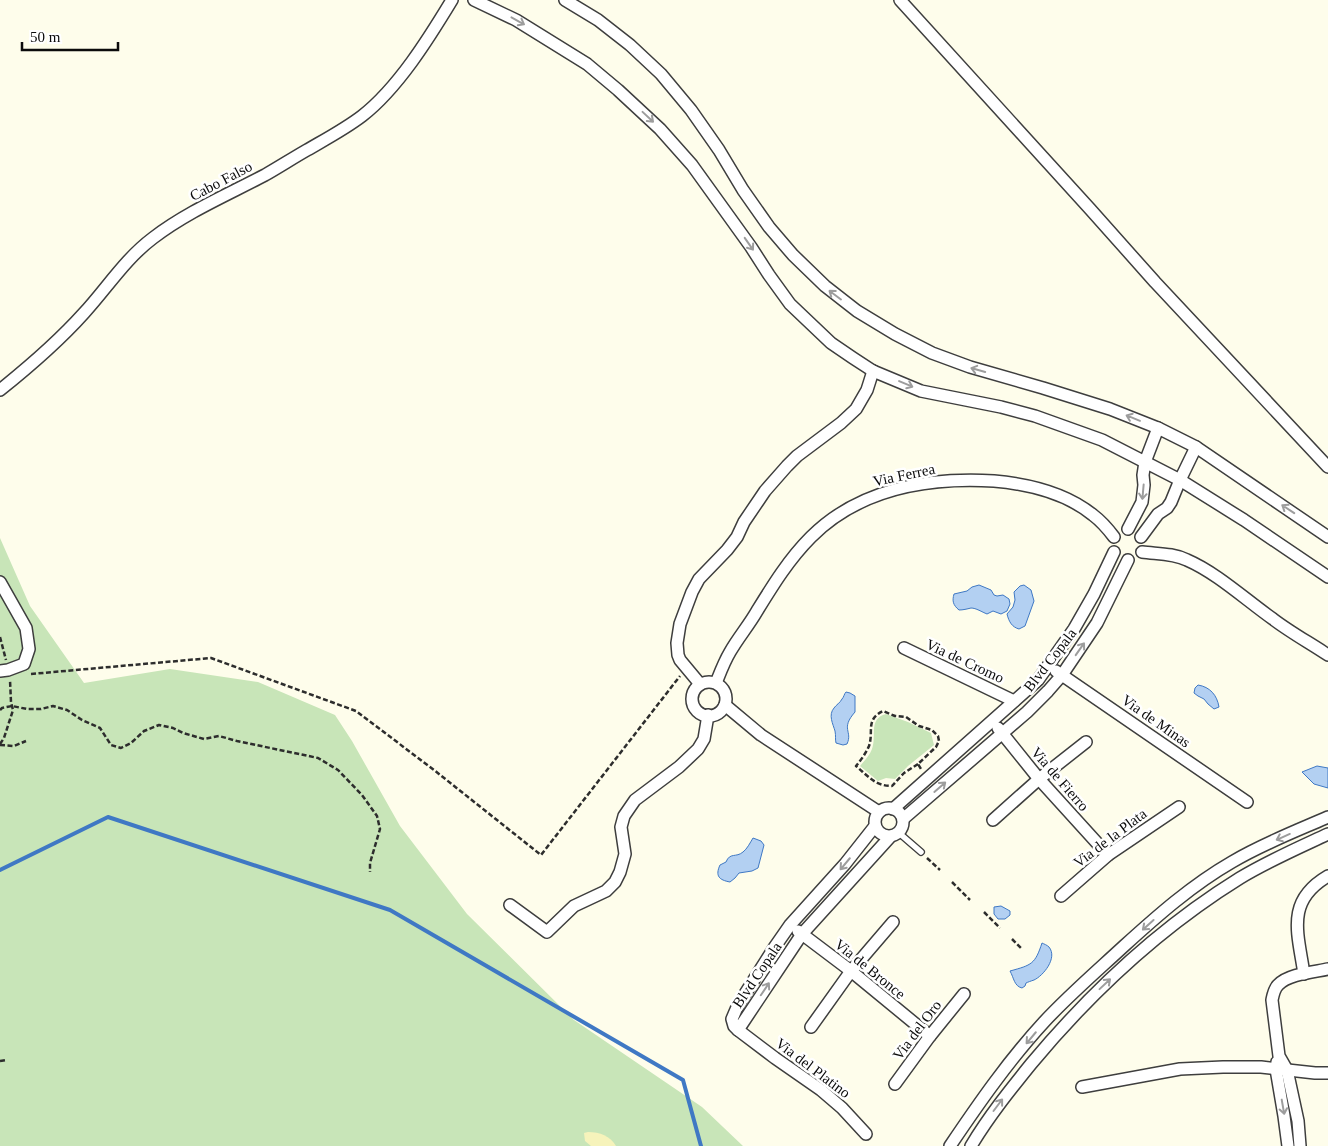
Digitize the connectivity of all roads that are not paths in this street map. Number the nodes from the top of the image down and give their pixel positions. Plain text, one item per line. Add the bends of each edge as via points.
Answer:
1 (452, 0) edge
2 (474, 0) edge
3 (565, 0) edge
4 (900, 0) edge
5 (873, 371) junction
6 (0, 390) edge
7 (1158, 428) junction
8 (1196, 447) junction
9 (1145, 462) junction
10 (1328, 467) edge
11 (1180, 480) junction
12 (1128, 529) junction
13 (1141, 536) junction
14 (1114, 537) junction
15 (1328, 537) edge
16 (1114, 552) junction
17 (1142, 552) junction
18 (1128, 560) junction
19 (1328, 577) edge
20 (0, 582) edge
21 (904, 648) dead end
22 (1328, 655) edge
23 (1048, 666) junction
24 (4, 670) edge
25 (1062, 675) junction
26 (716, 683) junction
27 (700, 684) junction
28 (1014, 701) junction
29 (725, 705) junction
30 (708, 715) junction
31 (992, 720) junction
32 (1001, 733) junction
33 (1086, 742) dead end
34 (1039, 779) junction
35 (1247, 802) dead end
36 (1179, 807) dead end
37 (893, 808) junction
38 (879, 812) junction
39 (1328, 817) edge
40 (903, 819) junction
41 (992, 820) dead end
42 (875, 826) junction
43 (1328, 834) edge
44 (895, 835) junction
45 (921, 852) road end
46 (1108, 855) junction
47 (1328, 876) edge
48 (1209, 877) junction
49 (1220, 892) junction
50 (1061, 896) dead end
51 (510, 905) dead end
52 (893, 922) dead end
53 (790, 925) junction
54 (802, 934) junction
55 (1328, 969) edge
56 (851, 971) junction
57 (1304, 974) junction
58 (964, 994) dead end
59 (811, 1027) dead end
60 (738, 1030) junction
61 (930, 1036) junction
62 (1281, 1069) junction
63 (1328, 1073) edge
64 (895, 1084) dead end
65 (1082, 1087) dead end
66 (866, 1134) dead end
67 (950, 1146) edge
68 (971, 1146) edge
69 (1288, 1146) edge
70 (1300, 1146) edge

1 - 6 street, Cabo Falso via 400,76 362,116 266,174 193,212 151,240 132,257 62,338
2 -> 5 street via 516,20 587,64 660,129 692,165 790,304 831,343
7 -> 3 street via 1110,409 932,353 856,311 824,286 769,227 692,110 661,74 598,20
4 - 10 street via 1155,282
5 -> 9 street via 921,391 1001,407 1059,424 1102,440
5 - 27 street via 856,409 787,466 765,491 727,550 699,579 680,624 677,643 678,656
7 - 8 street
7 - 9 street
8 - 11 street
15 -> 8 street
9 - 11 street
9 -> 12 street via 1142,502
11 - 13 street via 1167,508 1158,514
11 - 19 street
12 - 13 street
12 - 14 street
13 - 17 street
14 - 16 street
14 - 26 street, Via Ferrea via 1102,522 1081,507 1026,485 960,480 884,492 849,507 828,521 797,552 729,653
16 - 18 street
16 - 23 street, Blvd Copala via 1078,622
17 - 18 street
17 - 22 street via 1179,557 1200,566
25 -> 18 street, Blvd Copala via 1097,623
20 - 24 street via 26,628 29,649 24,664
21 - 28 street, Via de Cromo
23 - 25 street, Via de Minas
23 - 28 street, Blvd Copala via 1038,680
25 - 32 street, Blvd Copala via 1027,712
25 - 35 street, Via de Minas
26 - 27 street
26 - 29 street via 724,690
27 - 30 street via 694,692 693,703 698,711
28 - 31 street, Blvd Copala
29 - 30 street via 718,713
29 - 38 street via 761,735
30 - 51 street via 704,739 698,749 635,800 624,816 621,827 624,854 620,872 606,891 574,906 547,932
31 - 32 street, Via de Fierro
31 - 37 street, Blvd Copala
32 - 34 street, Via de Fierro
40 -> 32 street, Blvd Copala
33 - 34 street
34 - 41 street
34 - 46 street, Via de Fierro
36 - 46 street, Via de la Plata
37 - 38 street, Blvd Copala
37 - 40 street
38 - 42 street, Blvd Copala
39 -> 48 street via 1262,846
40 - 44 street via 904,824
42 - 44 street via 881,834
42 -> 53 street, Blvd Copala
43 - 49 street via 1266,864
44 - 45 lane
44 - 54 street, Blvd Copala
46 - 50 street, Via de la Plata
47 - 57 street via 1306,894 1298,912
48 - 49 street
48 -> 67 street via 1158,915 1043,1023 991,1087
68 -> 49 street via 1008,1092 1084,1005 1168,929
52 - 56 street
53 - 54 street, Via de Bronce
53 - 60 street, Blvd Copala via 733,1015
54 - 56 street, Via de Bronce
60 -> 54 street, Blvd Copala
55 - 57 street
56 - 59 street
56 - 61 street, Via de Bronce
57 - 62 street via 1289,978 1277,986 1274,993
58 - 61 street, Via del Oro
60 - 66 street, Via del Platino via 820,1090
61 - 64 street, Via del Oro
62 - 63 street
62 - 65 street via 1223,1067 1180,1070
62 -> 69 street
62 - 70 street via 1298,1121

